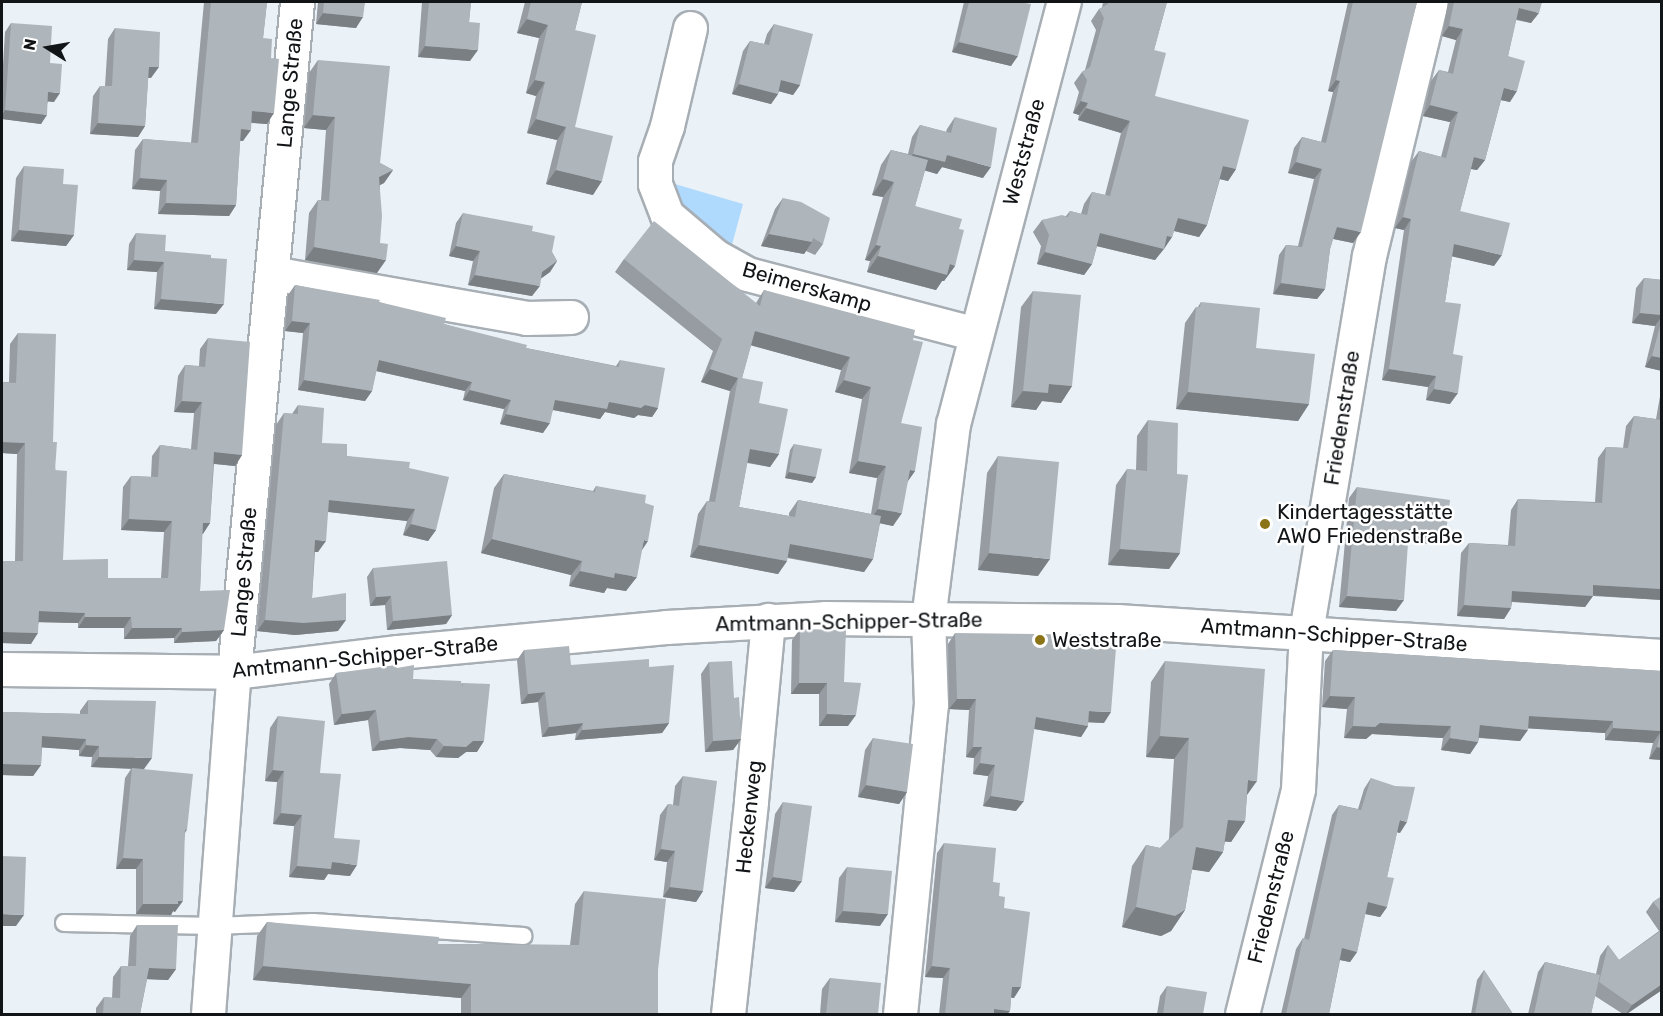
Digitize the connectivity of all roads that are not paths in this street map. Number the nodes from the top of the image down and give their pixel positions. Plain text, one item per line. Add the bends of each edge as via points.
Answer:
1 (297, 2) edge
2 (1064, 2) edge
3 (1431, 2) edge
4 (690, 28) dead end
5 (272, 273) junction
6 (571, 317) dead end
7 (975, 334) junction
8 (928, 619) junction
9 (768, 620) junction
10 (1306, 632) junction
11 (1662, 656) edge
12 (2, 669) edge
13 (234, 672) junction
14 (64, 923) dead end
15 (215, 926) junction
16 (524, 936) dead end
17 (208, 1014) edge
18 (728, 1014) edge
19 (900, 1014) edge
20 (1242, 1014) edge

1 - 5 street, Lange Straße
2 - 7 street, Weststraße
3 - 10 street, Friedenstraße via 1369,255
4 - 7 street, Beimerskamp via 655,161 654,184 667,215 715,256 747,274
5 - 6 street via 526,318
5 - 13 street, Lange Straße
7 - 8 street, Weststraße via 953,424
8 - 9 street, Amtmann-Schipper-Straße
8 - 10 street, Amtmann-Schipper-Straße via 1117,621
8 - 19 street, Weststraße via 931,704
9 - 13 street, Amtmann-Schipper-Straße via 398,652
9 - 18 street, Heckenweg
10 - 11 street, Amtmann-Schipper-Straße
10 - 20 street, Friedenstraße via 1298,789
12 - 13 street, Amtmann-Schipper-Straße
13 - 15 street, Lange Straße
14 - 15 lane
15 - 16 lane via 313,922
15 - 17 street, Lange Straße

